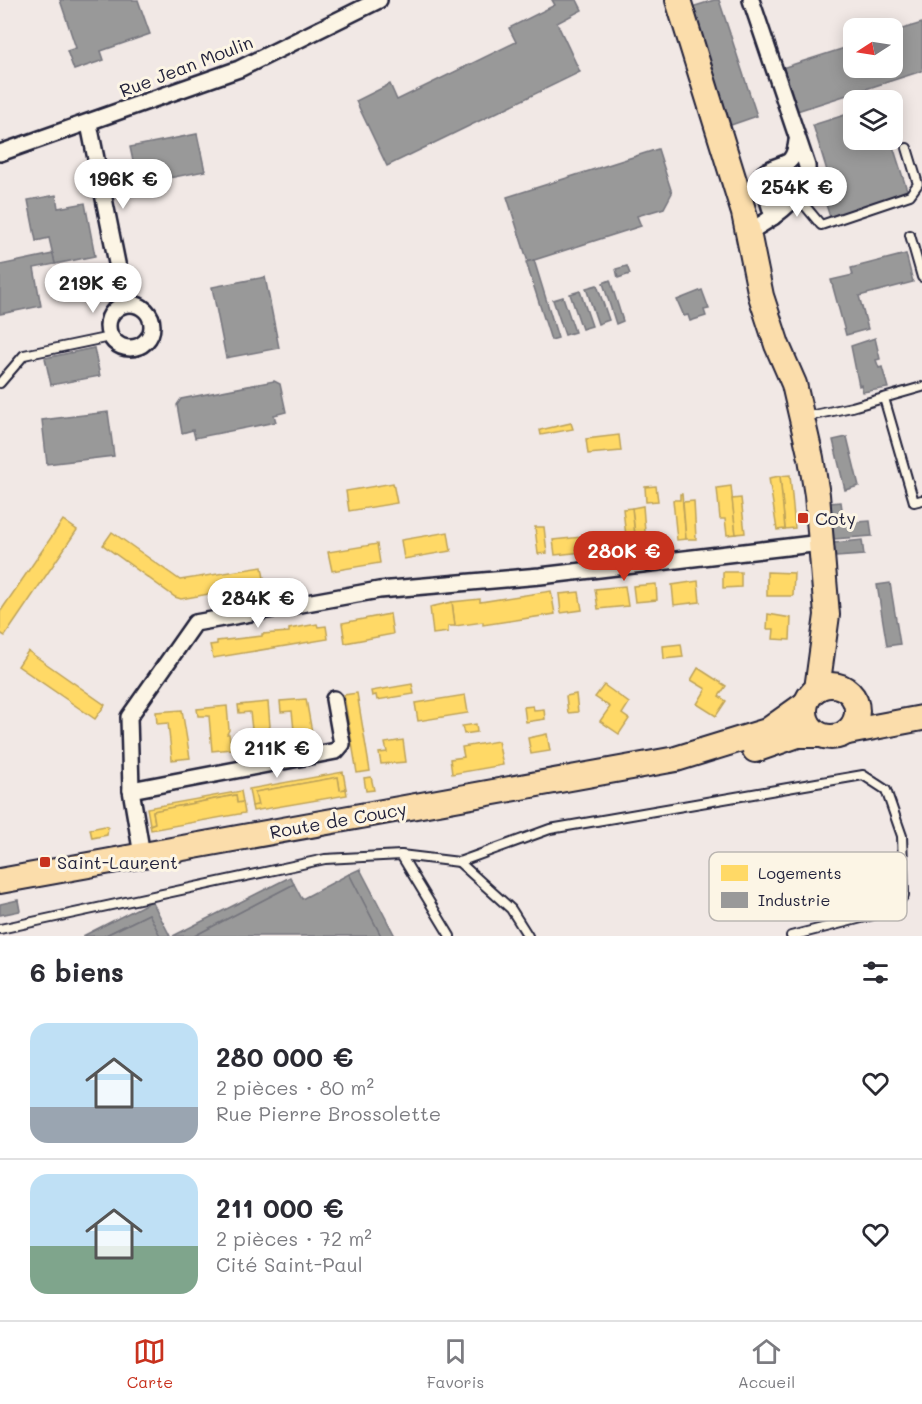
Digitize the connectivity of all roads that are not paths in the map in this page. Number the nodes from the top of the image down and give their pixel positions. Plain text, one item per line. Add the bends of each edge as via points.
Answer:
1 (379, 0) edge
2 (678, 0) edge
3 (751, 0) edge
4 (88, 124) junction
5 (797, 141) junction
6 (907, 148) dead end
7 (0, 153) edge
8 (796, 195) junction
9 (757, 220) junction
10 (910, 235) dead end
11 (922, 277) edge
12 (125, 303) junction
13 (110, 337) junction
14 (0, 383) edge
15 (922, 387) edge
16 (884, 398) junction
17 (802, 417) junction
18 (922, 500) edge
19 (821, 543) junction
20 (829, 695) junction
21 (334, 699) dead end
22 (922, 707) edge
23 (922, 718) edge
24 (848, 732) junction
25 (819, 735) junction
26 (676, 759) junction
27 (131, 790) junction
28 (903, 852) edge
29 (142, 855) junction
30 (401, 855) junction
31 (459, 862) junction
32 (0, 881) edge
33 (850, 921) edge
34 (0, 929) edge
35 (450, 936) edge
36 (528, 936) edge
37 (791, 936) edge

1 - 4 street, Rue Jean Moulin via 239,69
2 - 9 main road
3 - 5 street
4 - 7 street, Rue Jean Moulin
4 - 12 street
5 - 8 street via 808,176
5 - 9 street via 792,160 761,176
6 - 8 lane via 918,184 910,195 821,225
8 - 9 street
9 - 17 main road via 761,296 794,384
10 - 11 lane
12 - 13 street via 109,316
12 - 13 street via 146,311 151,332 135,347 120,346
13 - 14 lane via 24,356
15 - 16 lane
16 - 17 lane
16 - 18 lane via 914,502
17 - 19 main road via 817,495
19 - 20 main road
19 - 27 street via 540,576 379,590 195,623 129,717
20 - 22 main road via 879,708
20 - 24 main road via 857,717
20 - 25 main road via 807,722
20 - 26 main road, Route de Coucy via 767,731
21 - 27 street via 342,744 336,751
23 - 24 main road, Route de Coucy
24 - 25 main road, Route de Coucy via 834,738
25 - 26 main road, Route de Coucy via 798,735 742,754
26 - 29 main road, Route de Coucy
27 - 29 street
28 - 31 lane via 902,836 886,790 863,775 550,829
29 - 32 main road, Route de Coucy
30 - 31 lane
30 - 34 lane via 325,859
30 - 35 lane
31 - 36 lane via 511,909
33 - 37 lane

